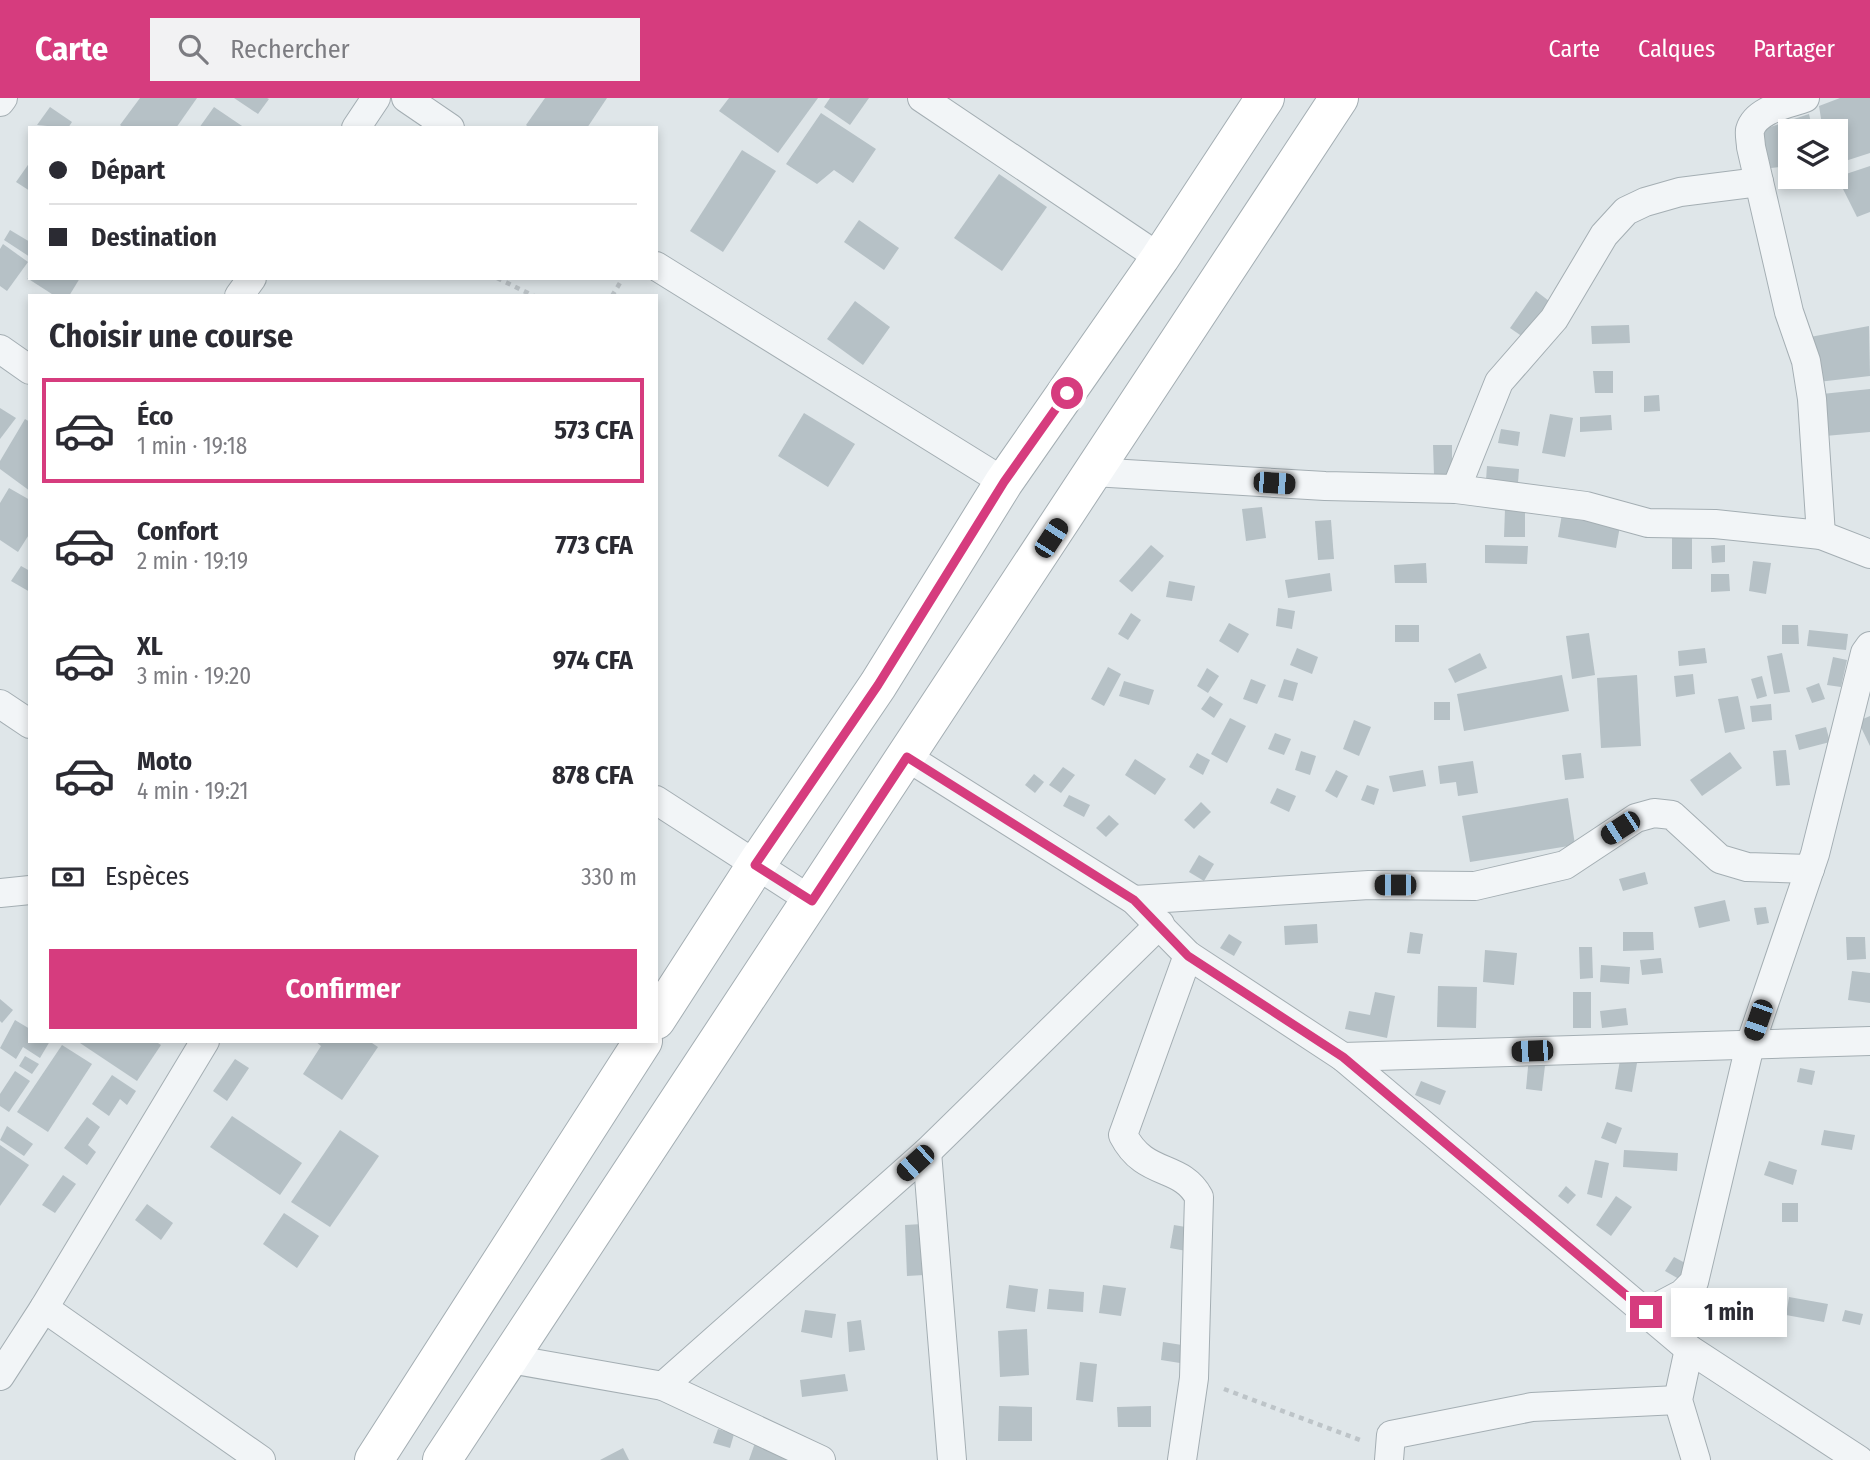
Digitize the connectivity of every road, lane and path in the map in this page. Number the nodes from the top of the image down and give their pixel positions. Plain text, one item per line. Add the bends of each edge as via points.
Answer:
1 (376, 98) edge
2 (406, 98) edge
3 (922, 98) edge
4 (1265, 98) edge
5 (1339, 98) edge
6 (1805, 98) edge
7 (357, 126) edge
8 (447, 126) edge
9 (1759, 182) junction
10 (1160, 258) junction
11 (658, 267) edge
12 (501, 280) edge
13 (530, 294) edge
14 (0, 349) edge
15 (28, 369) edge
16 (1093, 472) junction
17 (1004, 482) junction
18 (1456, 489) junction
19 (1821, 536) junction
20 (1870, 554) edge
21 (1870, 646) edge
22 (0, 704) edge
23 (28, 723) edge
24 (907, 757) junction
25 (658, 801) edge
26 (755, 865) junction
27 (1810, 869) junction
28 (28, 890) edge
29 (0, 893) edge
30 (1134, 900) junction
31 (812, 901) junction
32 (1160, 924) junction
33 (1188, 956) junction
34 (658, 1017) edge
35 (1870, 1041) edge
36 (204, 1043) edge
37 (642, 1043) edge
38 (1750, 1045) junction
39 (1343, 1057) junction
40 (927, 1152) junction
41 (44, 1308) junction
42 (1646, 1312) junction
43 (1689, 1349) junction
44 (510, 1359) junction
45 (0, 1376) edge
46 (1194, 1378) junction
47 (663, 1386) junction
48 (1678, 1401) junction
49 (1390, 1448) edge
50 (261, 1460) edge
51 (374, 1460) edge
52 (442, 1460) edge
53 (821, 1460) edge
54 (951, 1460) edge
55 (1182, 1460) edge
56 (1696, 1460) edge
57 (1859, 1460) edge

1 - 7 street
2 - 8 street
3 - 10 street
4 - 10 main road
5 - 16 main road
6 - 9 street via 1772,110 1750,129
9 - 18 street via 1680,192 1626,211 1604,235 1554,319 1499,382
9 - 19 street via 1789,312 1806,361
10 - 17 main road
11 - 17 street
12 - 13 path
14 - 15 street
16 - 18 street
16 - 24 main road
17 - 26 main road via 878,685
18 - 19 street via 1587,506 1648,523 1715,524
19 - 20 street
21 - 27 street
22 - 23 street
24 - 30 street
24 - 31 main road
25 - 26 street
26 - 31 street
26 - 34 main road
27 - 30 street via 1747,867 1720,859 1672,815 1654,813 1636,818 1565,864 1475,886 1369,885
27 - 38 street
28 - 29 street
30 - 32 street
31 - 44 main road
32 - 33 street
32 - 40 street
33 - 39 street
33 - 46 street via 1123,1135 1132,1153 1191,1183 1199,1197
35 - 38 street
36 - 41 street
37 - 51 main road
38 - 39 street
38 - 42 street via 1694,1282 1682,1294
39 - 42 street
40 - 47 street
40 - 54 street
41 - 45 street
41 - 50 street
42 - 43 street
43 - 48 street
43 - 57 street
44 - 47 street
44 - 52 main road
46 - 49 path
46 - 55 street
47 - 53 street
48 - 49 street via 1532,1408
48 - 56 street

